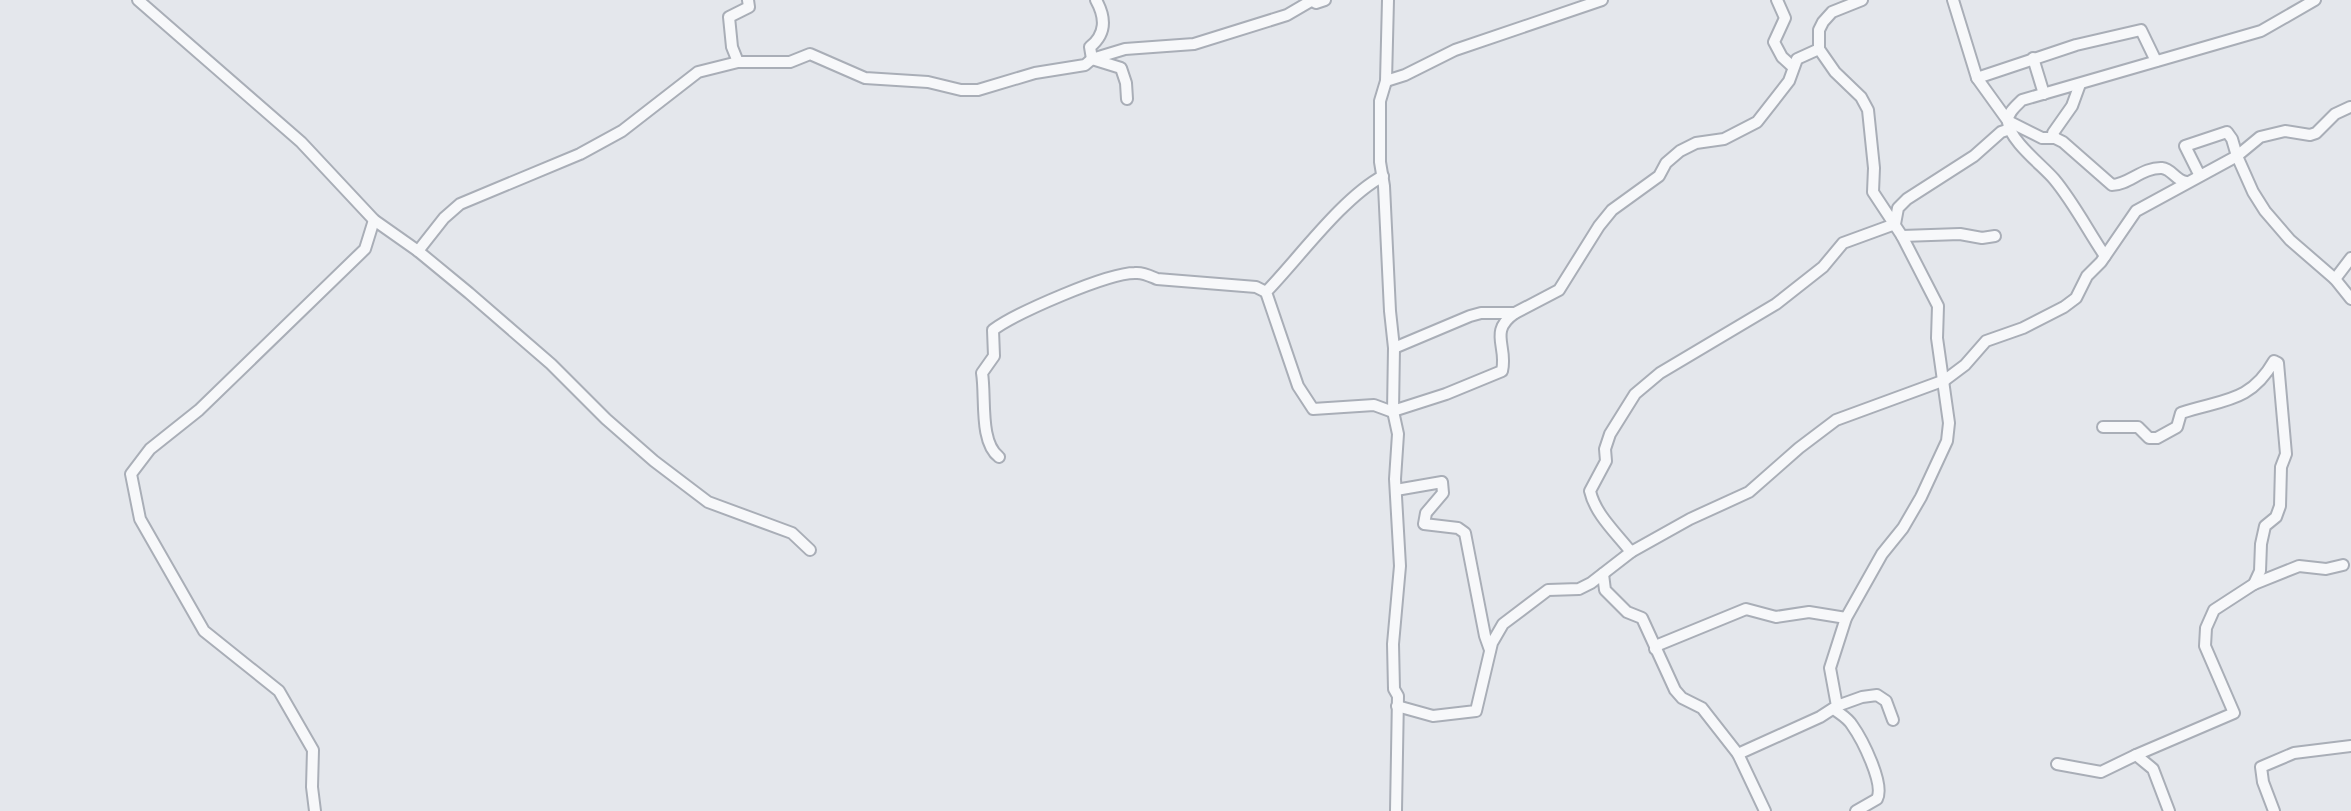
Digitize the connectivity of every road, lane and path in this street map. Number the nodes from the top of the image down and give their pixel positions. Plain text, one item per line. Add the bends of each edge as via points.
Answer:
1 (138, 0) edge
2 (748, 0) edge
3 (1096, 0) edge
4 (1311, 0) edge
5 (1324, 0) edge
6 (1388, 0) edge
7 (1602, 0) edge
8 (1777, 0) edge
9 (1863, 0) edge
10 (1953, 0) edge
11 (2315, 0) edge
12 (1819, 49) junction
13 (2033, 58) junction
14 (1092, 59) junction
15 (2156, 61) junction
16 (738, 62) junction
17 (1793, 67) junction
18 (1977, 78) junction
19 (1386, 81) junction
20 (2080, 84) junction
21 (2044, 94) junction
22 (1127, 99) dead end
23 (2350, 107) edge
24 (2009, 125) junction
25 (2055, 138) junction
26 (2236, 156) junction
27 (1383, 176) junction
28 (2200, 176) junction
29 (2186, 182) junction
30 (374, 220) junction
31 (1895, 224) junction
32 (1902, 236) junction
33 (1995, 236) dead end
34 (418, 251) junction
35 (2105, 256) junction
36 (2351, 258) edge
37 (2335, 279) junction
38 (1266, 292) junction
39 (2351, 299) edge
40 (1515, 313) junction
41 (1394, 348) junction
42 (1945, 380) junction
43 (1393, 412) junction
44 (2103, 427) dead end
45 (999, 457) dead end
46 (1396, 489) junction
47 (810, 550) dead end
48 (1631, 552) junction
49 (2343, 565) dead end
50 (1603, 574) junction
51 (2254, 584) junction
52 (1846, 618) junction
53 (1655, 649) junction
54 (1490, 650) junction
55 (1397, 706) junction
56 (1835, 708) junction
57 (1893, 720) dead end
58 (2351, 746) edge
59 (1738, 754) junction
60 (2136, 755) junction
61 (2057, 764) dead end
62 (315, 811) edge
63 (1396, 811) edge
64 (1765, 811) edge
65 (1856, 811) edge
66 (2169, 811) edge
67 (2274, 811) edge

1 - 30 street via 301,142
2 - 16 street via 749,7 729,17
3 - 14 street via 1104,30 1090,47
4 - 5 street
4 - 14 street via 1287,15 1194,44 1151,45
6 - 19 street
7 - 19 street via 1455,50
8 - 17 street via 1785,18 1774,42
9 - 12 street via 1833,12 1823,22
10 - 18 street
11 - 15 street via 2262,31
12 - 17 street via 1797,59
12 - 31 street via 1868,110 1873,192
13 - 15 street via 2141,30
13 - 18 street
13 - 21 street
14 - 16 street via 1085,65 1035,73 978,90 866,78 810,54 790,62
14 - 22 street via 1121,68
15 - 20 street
16 - 34 street via 698,72 622,131 580,154 460,204
17 - 40 street via 1790,81 1757,122 1724,139 1696,143 1680,151 1666,163 1659,176 1612,210 1559,290
18 - 24 street
19 - 27 street via 1380,101
20 - 21 street
20 - 25 street via 2072,106 2054,133
21 - 24 street via 2022,100 2012,109
23 - 26 street via 2316,133 2269,134
24 - 25 street via 2042,138
24 - 31 street via 1974,156 1907,199 1898,208
24 - 35 street via 2024,150 2054,180 2081,216
25 - 29 street via 2112,186 2161,168 2178,181
26 - 28 street
26 - 28 street via 2227,132 2186,146
26 - 37 street via 2265,212
27 - 38 street via 1330,222
27 - 41 street
28 - 29 street
29 - 35 street via 2136,211
30 - 34 street
30 - 62 street via 365,249 199,410 150,449 131,474 140,519 204,631 279,691 313,750
31 - 32 street
31 - 48 street via 1843,243 1823,267 1776,304 1660,373 1635,394 1610,434 1606,461 1590,491 1607,522
32 - 33 street
32 - 42 street via 1938,306 1937,338
34 - 47 street via 551,364 654,461 708,502 792,533
35 - 42 street via 2087,276 2076,298 2023,328 1986,341
36 - 37 street
37 - 39 street
38 - 43 street via 1298,386 1313,409 1374,405
38 - 45 street via 1256,287 1157,279 1134,272 1065,294 1005,321 993,330 994,356 982,373 987,440
40 - 41 street via 1470,316
40 - 43 street via 1502,326 1499,337 1505,359 1502,371
41 - 43 street
42 - 48 street via 1836,420 1749,492
42 - 52 street via 1947,441 1921,497 1882,554
43 - 46 street via 1398,434
44 - 51 street via 2138,427 2150,438 2157,438 2177,427 2181,413 2238,398 2264,378 2277,361 2286,454 2281,467 2280,506 2276,517 2265,526 2260,571
46 - 54 street via 1442,482 1443,493 1426,513 1424,524 1465,532
46 - 55 street via 1400,566 1393,644
48 - 50 street
49 - 51 street via 2326,569 2299,566
50 - 53 street via 1605,590 1628,612 1641,618
50 - 54 street via 1578,589 1548,590 1503,624
51 - 60 street via 2214,610 2206,628 2205,646 2234,713
52 - 53 street via 1809,612 1776,616 1746,609
52 - 56 street via 1830,668
53 - 59 street via 1682,698 1702,708
54 - 55 street via 1476,711 1433,716
55 - 63 street
56 - 57 street via 1877,695 1886,701
56 - 59 street
56 - 65 street via 1851,723 1864,745 1880,789 1877,799
58 - 67 street via 2294,753 2261,767
59 - 64 street
60 - 61 street via 2101,772
60 - 66 street via 2153,769

